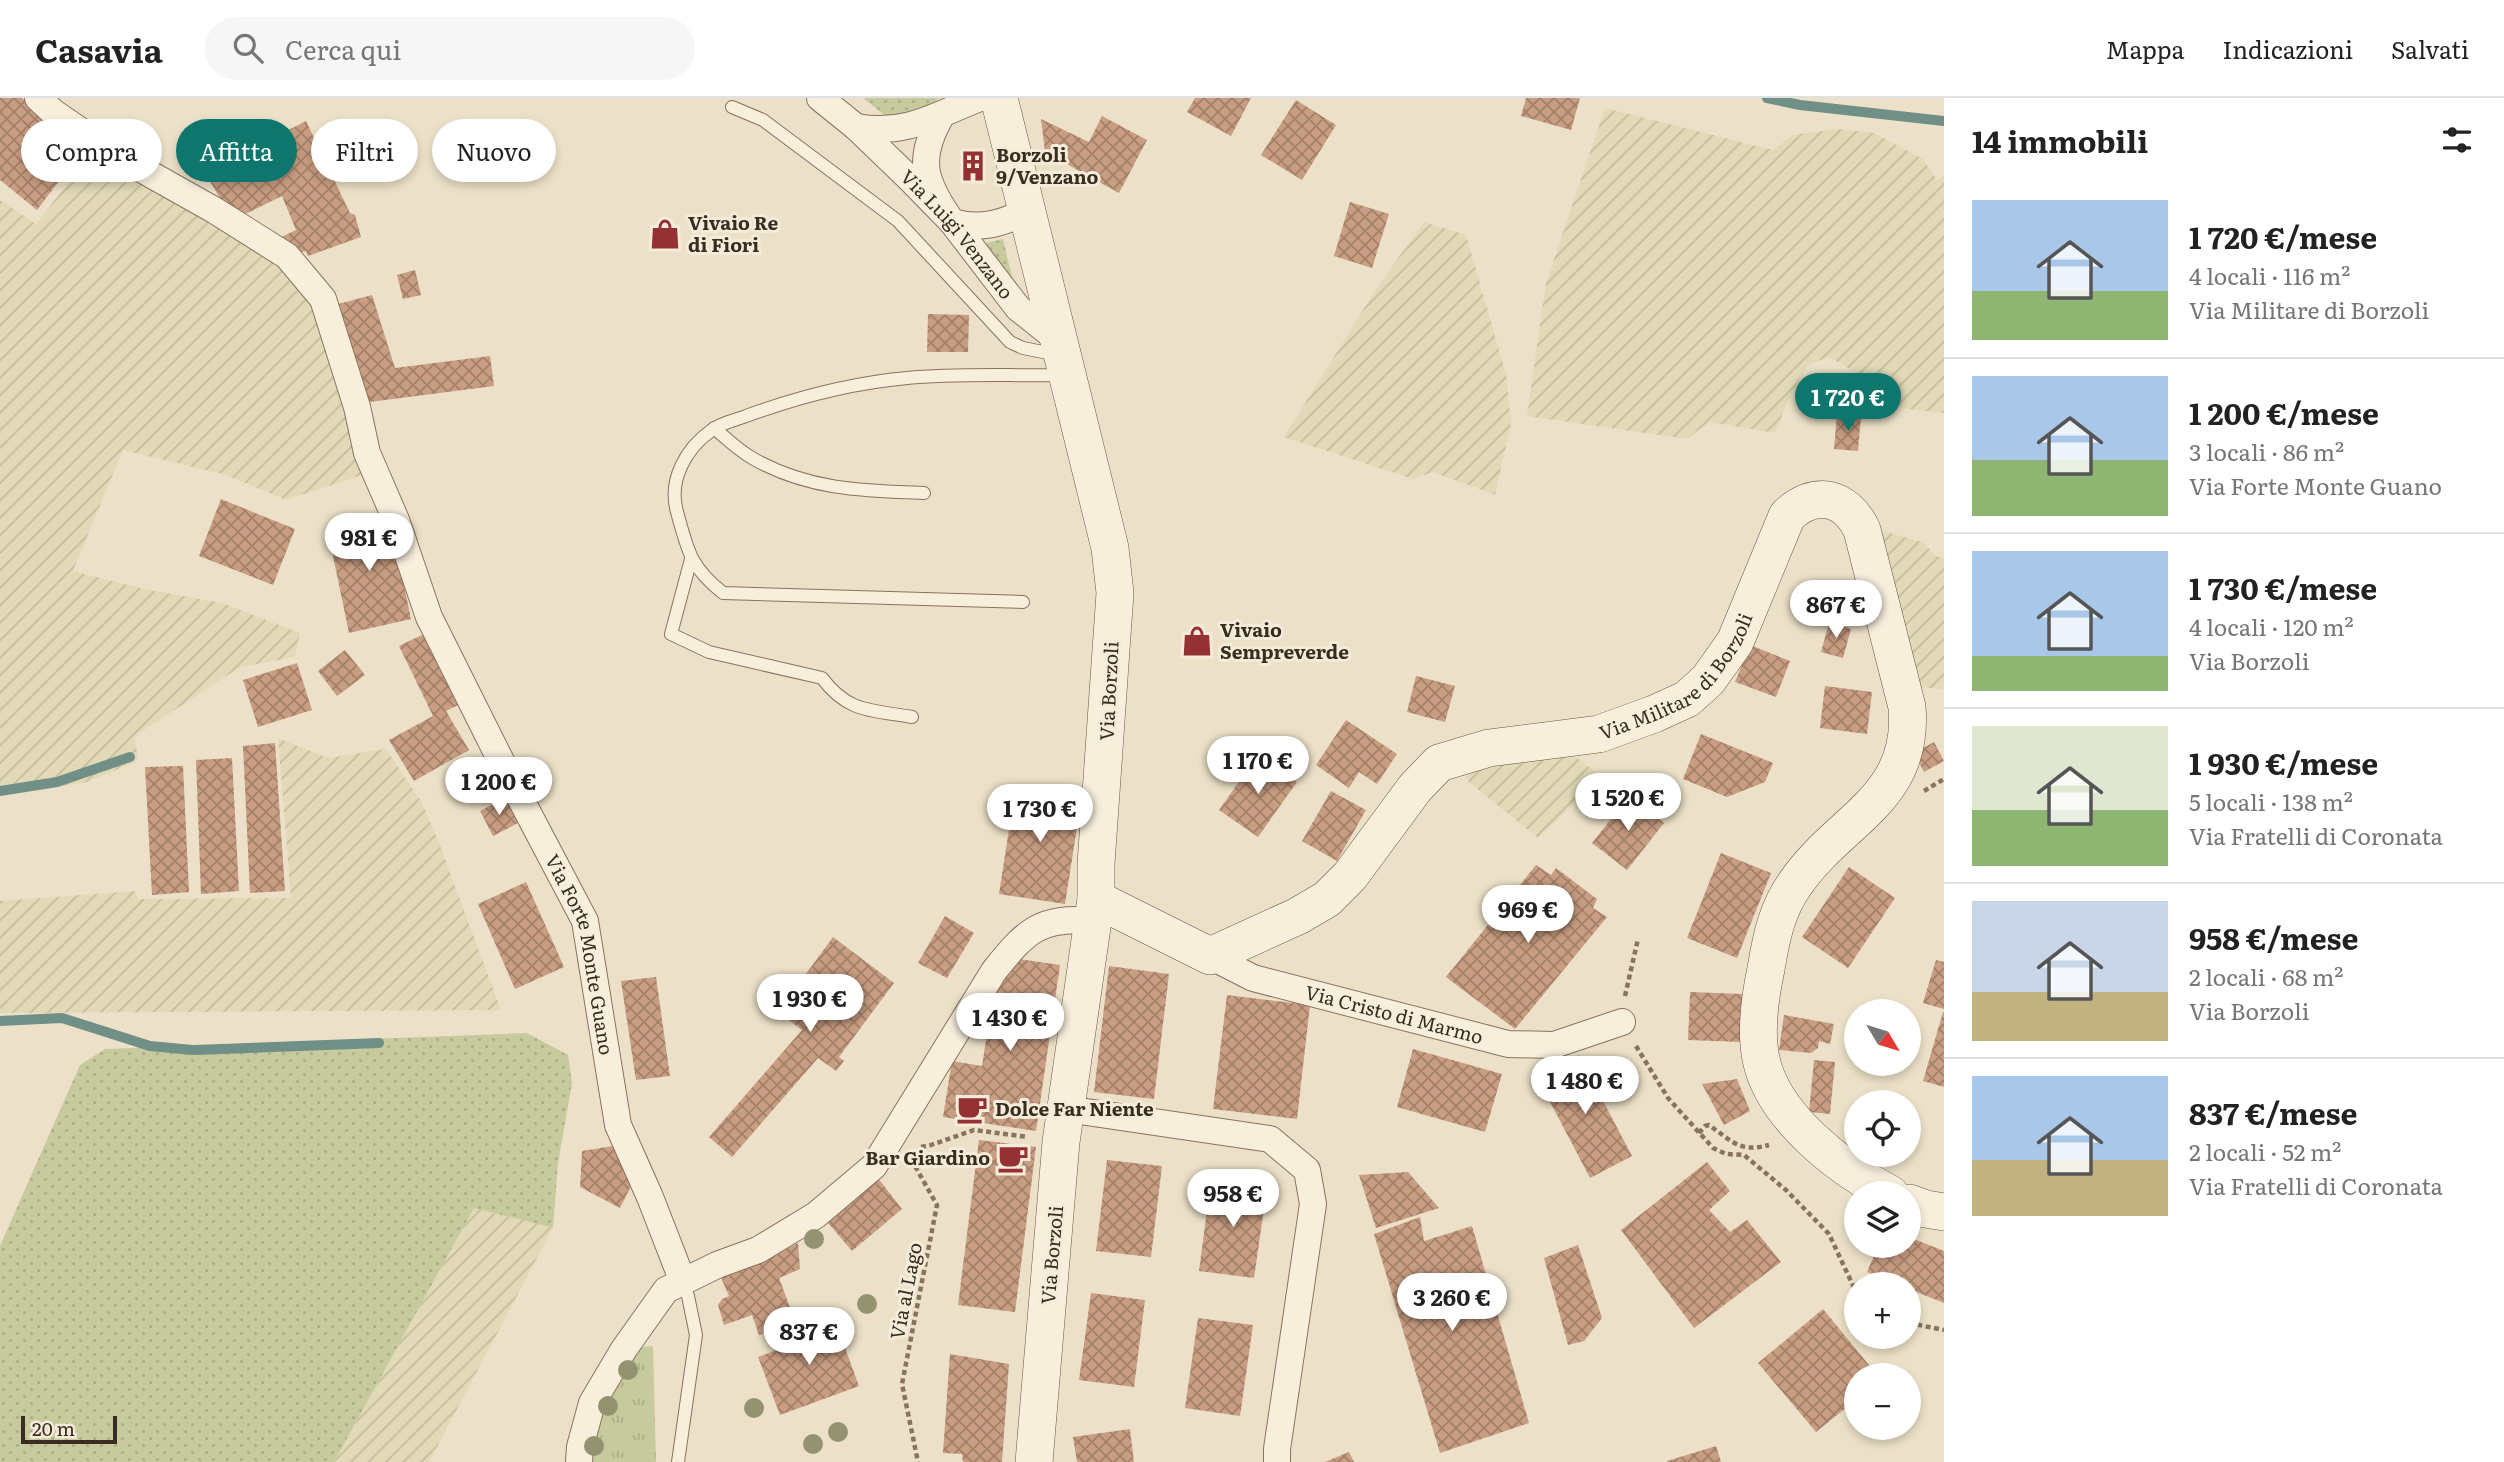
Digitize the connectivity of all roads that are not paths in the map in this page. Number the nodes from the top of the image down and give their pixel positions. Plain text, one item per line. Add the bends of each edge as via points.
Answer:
1 (38, 98) edge
2 (820, 98) edge
3 (980, 98) edge
4 (999, 98) edge
5 (732, 107) dead end
6 (941, 116) junction
7 (856, 127) junction
8 (1027, 211) junction
9 (952, 222) junction
10 (1062, 357) junction
11 (714, 428) junction
12 (924, 493) dead end
13 (691, 559) junction
14 (1023, 602) dead end
15 (912, 717) dead end
16 (1095, 910) junction
17 (1210, 956) junction
18 (1622, 1022) road end
19 (1063, 1125) junction
20 (1870, 1181) edge
21 (1921, 1207) edge
22 (1944, 1212) edge
23 (683, 1282) junction
24 (579, 1462) edge
25 (678, 1462) edge
26 (1034, 1462) edge
27 (1277, 1462) edge

1 - 23 street, Via Forte Monte Guano via 111,152 287,256 323,299 368,453 429,617 585,921 618,1125
2 - 7 street, Via Luigi Venzano
3 - 6 street
4 - 8 street, Via Borzoli
5 - 10 lane via 763,120 898,221 1010,342
6 - 7 street via 888,130
6 - 9 street via 929,138 926,160 936,199
7 - 9 street, Via Luigi Venzano
8 - 9 street via 985,227
8 - 10 street, Via Borzoli
9 - 10 street, Via Luigi Venzano
10 - 11 lane via 839,388 783,402
10 - 16 street, Via Borzoli via 1110,548 1115,593
11 - 12 lane via 751,458 822,485
11 - 13 lane via 689,449 673,499
13 - 14 lane via 723,593
13 - 15 lane via 671,634 709,652 822,678 853,707
16 - 17 street
16 - 19 street, Via Borzoli
16 - 23 street via 1051,922 1021,939 994,971 898,1145 816,1215 758,1250
17 - 18 street, Via Cristo di Marmo via 1253,978 1508,1044 1554,1045
17 - 20 street, Via Militare di Borzoli via 1327,899 1438,763 1489,748 1600,734 1687,699 1708,680 1735,642 1787,516 1809,501 1835,502 1847,508 1862,530 1908,707 1909,733 1891,781 1786,898 1761,991 1760,1057 1767,1079 1802,1132
19 - 26 street, Via Borzoli
19 - 27 street via 1270,1139 1307,1170 1313,1204
21 - 22 street
23 - 24 street via 666,1290 592,1403
23 - 25 lane via 696,1335

